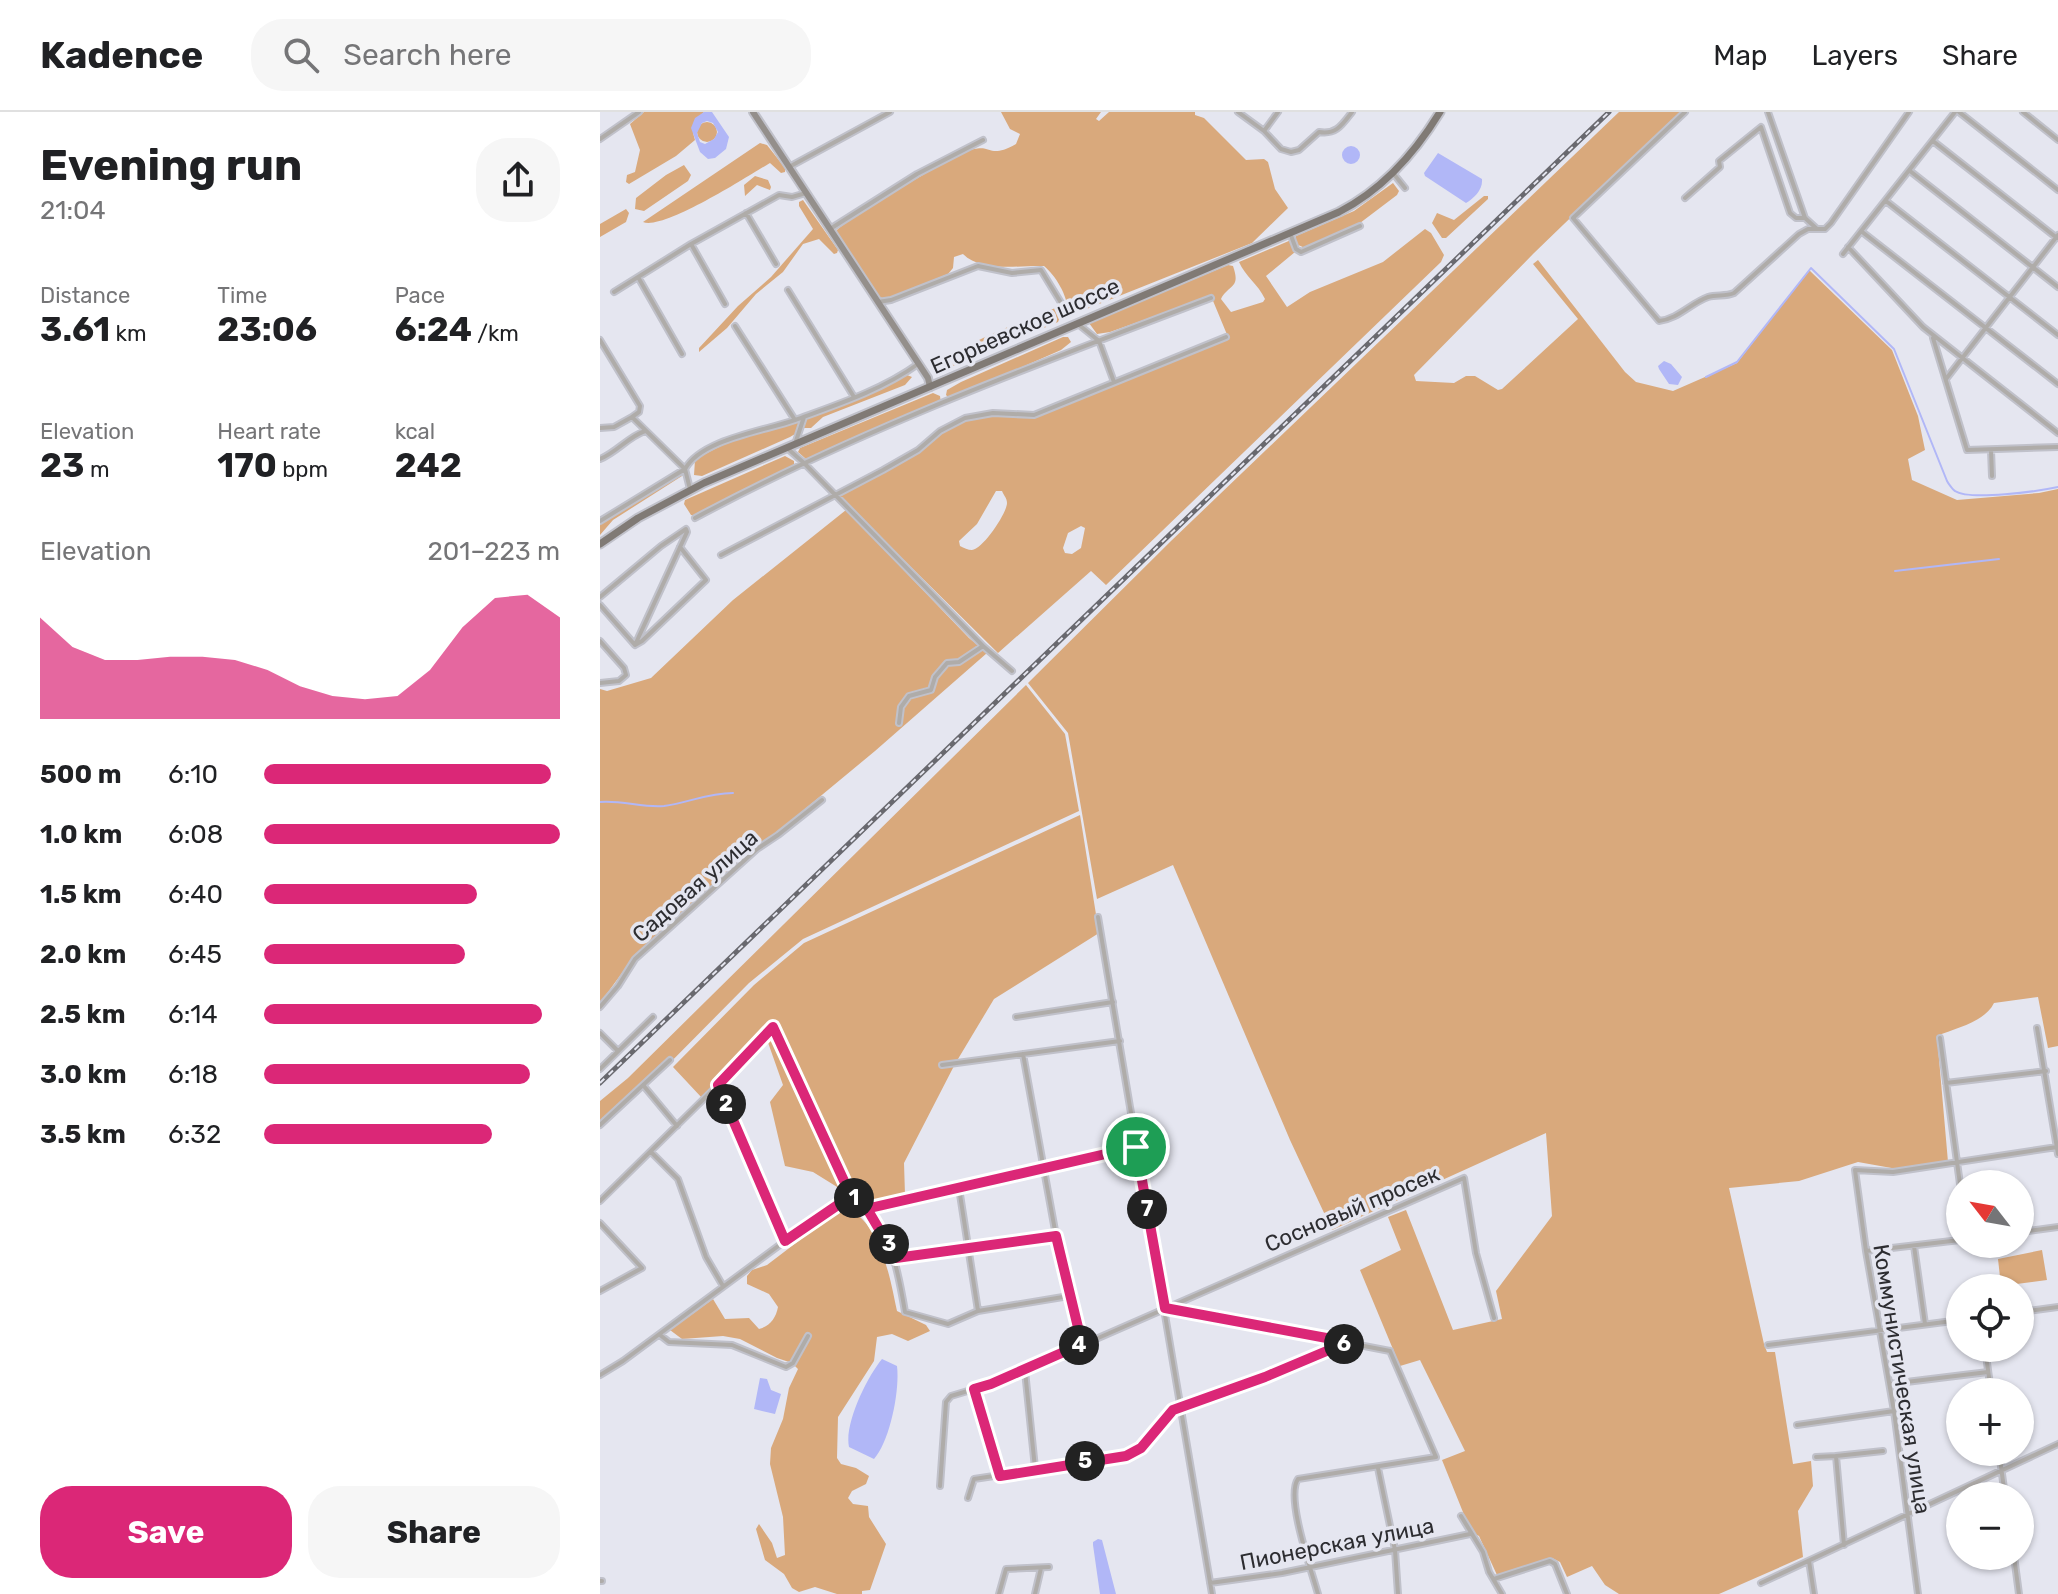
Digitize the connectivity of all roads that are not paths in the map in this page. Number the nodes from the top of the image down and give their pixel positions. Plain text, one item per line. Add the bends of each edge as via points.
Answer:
1 (639, 112) edge
2 (753, 112) edge
3 (890, 112) edge
4 (1238, 112) edge
5 (1278, 112) edge
6 (1352, 112) edge
7 (1440, 112) edge
8 (1685, 112) edge
9 (1768, 112) edge
10 (1909, 112) edge
11 (1957, 112) edge
12 (2023, 112) edge
13 (1264, 131) junction
14 (600, 139) edge
15 (983, 140) dead end
16 (2058, 140) edge
17 (1933, 141) junction
18 (789, 167) junction
19 (1910, 171) junction
20 (1393, 173) junction
21 (1405, 188) dead end
22 (2058, 190) edge
23 (806, 193) junction
24 (1685, 198) dead end
25 (1886, 201) junction
26 (746, 213) junction
27 (1805, 218) junction
28 (1360, 226) dead end
29 (830, 229) junction
30 (1817, 229) junction
31 (1861, 231) junction
32 (1290, 233) junction
33 (2057, 237) edge
34 (691, 244) junction
35 (1848, 247) junction
36 (1843, 254) dead end
37 (776, 264) dead end
38 (2033, 267) junction
39 (638, 277) junction
40 (2058, 287) edge
41 (788, 290) dead end
42 (614, 292) dead end
43 (2010, 297) junction
44 (1211, 298) dead end
45 (878, 302) junction
46 (725, 304) dead end
47 (1063, 306) dead end
48 (1076, 322) junction
49 (735, 326) dead end
50 (1986, 328) junction
51 (1930, 332) junction
52 (2058, 335) edge
53 (1226, 337) dead end
54 (600, 340) edge
55 (1099, 341) junction
56 (682, 354) dead end
57 (1962, 359) junction
58 (918, 364) junction
59 (1946, 379) junction
60 (1115, 383) junction
61 (2058, 384) edge
62 (930, 387) junction
63 (854, 397) junction
64 (632, 417) junction
65 (804, 417) junction
66 (795, 420) junction
67 (600, 428) edge
68 (646, 431) junction
69 (2058, 433) edge
70 (796, 443) junction
71 (786, 447) junction
72 (2058, 447) edge
73 (1991, 450) junction
74 (600, 459) edge
75 (804, 463) junction
76 (685, 469) junction
77 (1992, 476) dead end
78 (690, 490) junction
79 (836, 496) junction
80 (695, 518) dead end
81 (600, 521) edge
82 (600, 544) edge
83 (680, 547) junction
84 (721, 555) dead end
85 (600, 597) edge
86 (600, 605) edge
87 (600, 641) edge
88 (635, 645) junction
89 (983, 646) junction
90 (1012, 671) dead end
91 (600, 683) edge
92 (899, 723) dead end
93 (822, 800) dead end
94 (1098, 917) dead end
95 (1113, 1002) junction
96 (600, 1007) edge
97 (653, 1017) dead end
98 (1016, 1017) dead end
99 (2037, 1028) dead end
100 (600, 1033) edge
101 (1940, 1038) dead end
102 (1120, 1041) junction
103 (618, 1051) junction
104 (1023, 1054) junction
105 (670, 1060) dead end
106 (942, 1065) dead end
107 (600, 1069) edge
108 (2046, 1071) junction
109 (1946, 1083) junction
110 (643, 1085) junction
111 (718, 1085) junction
112 (600, 1125) edge
113 (677, 1126) junction
114 (1136, 1147) junction
115 (2057, 1147) edge
116 (651, 1152) junction
117 (2058, 1154) edge
118 (1957, 1162) junction
119 (1044, 1168) junction
120 (1958, 1170) edge
121 (959, 1188) junction
122 (851, 1196) junction
123 (600, 1201) edge
124 (866, 1207) junction
125 (600, 1223) edge
126 (2058, 1227) edge
127 (2034, 1230) edge
128 (1056, 1236) junction
129 (785, 1241) junction
130 (1946, 1242) edge
131 (1914, 1246) junction
132 (968, 1249) junction
133 (1866, 1251) junction
134 (896, 1258) junction
135 (723, 1286) junction
136 (600, 1291) edge
137 (1069, 1296) junction
138 (2058, 1307) edge
139 (1165, 1308) junction
140 (2034, 1310) edge
141 (978, 1311) junction
142 (1494, 1318) dead end
143 (1946, 1322) edge
144 (1925, 1324) junction
145 (1881, 1329) junction
146 (660, 1335) junction
147 (808, 1336) dead end
148 (1348, 1342) junction
149 (1082, 1344) junction
150 (1768, 1345) dead end
151 (1987, 1362) edge
152 (1025, 1370) junction
153 (1988, 1372) junction
154 (600, 1375) edge
155 (1989, 1378) edge
156 (1890, 1384) junction
157 (974, 1389) junction
158 (1181, 1408) junction
159 (1894, 1411) junction
160 (1797, 1425) dead end
161 (2058, 1444) edge
162 (1883, 1451) dead end
163 (1836, 1456) junction
164 (1816, 1457) dead end
165 (2001, 1466) edge
166 (1035, 1468) junction
167 (1378, 1468) junction
168 (2001, 1469) junction
169 (1000, 1476) junction
170 (2003, 1482) edge
171 (940, 1486) dead end
172 (968, 1498) dead end
173 (1909, 1515) junction
174 (1461, 1516) dead end
175 (1470, 1534) junction
176 (1844, 1545) junction
177 (1395, 1550) junction
178 (1809, 1561) junction
179 (1049, 1567) dead end
180 (1309, 1567) junction
181 (1041, 1568) junction
182 (2016, 1570) edge
183 (1494, 1579) junction
184 (1210, 1583) junction
185 (1761, 1583) dead end
186 (999, 1594) edge
187 (1035, 1594) edge
188 (1212, 1594) edge
189 (1318, 1594) edge
190 (1398, 1594) edge
191 (1502, 1594) edge
192 (1567, 1594) edge
193 (1814, 1594) edge
194 (1918, 1594) edge
195 (2019, 1594) edge

1 - 14 street
2 - 18 main road
3 - 18 street
4 - 13 street
5 - 13 street
6 - 13 street via 1339,129 1319,132 1297,151 1281,149
7 - 20 main road, Егорьевское шоссе
8 - 30 street via 1573,218 1659,321 1707,298 1734,293 1799,234
9 - 27 street
10 - 30 street via 1831,223
11 - 17 street
11 - 22 street
12 - 16 street
15 - 29 street
17 - 19 street
17 - 33 street
18 - 23 main road
19 - 25 street
19 - 38 street
20 - 21 street
20 - 32 main road, Егорьевское шоссе via 1358,202
23 - 26 street via 779,195
23 - 29 main road
24 - 27 street via 1761,127 1790,213
25 - 31 street
25 - 43 street
26 - 34 street
26 - 37 street
27 - 30 street
28 - 32 street via 1301,252
29 - 45 main road
31 - 35 street
31 - 50 street
32 - 48 main road, Егорьевское шоссе
33 - 38 street
34 - 39 street
34 - 46 street
35 - 36 street
35 - 51 street
38 - 40 street
38 - 43 street
39 - 42 street
39 - 56 street
41 - 63 street
43 - 50 street
43 - 52 street
44 - 55 street
45 - 47 street via 978,266 1012,273 1041,270
45 - 58 main road
48 - 55 street
48 - 62 main road, Егорьевское шоссе
49 - 66 street
50 - 57 street
50 - 61 street
51 - 57 street
51 - 59 street
53 - 60 street
54 - 64 street via 640,406
55 - 60 street
55 - 75 street
57 - 59 street
57 - 69 street
58 - 62 main road
58 - 63 street
59 - 73 street via 1967,450
60 - 79 street via 1034,415 965,418
62 - 70 main road, Егорьевское шоссе
63 - 65 street
64 - 67 street
64 - 68 street
65 - 66 street
65 - 70 street
66 - 76 street via 718,443
68 - 74 street
68 - 76 street
70 - 71 main road, Егорьевское шоссе
71 - 75 street
71 - 78 main road, Егорьевское шоссе
72 - 73 street
73 - 77 street
75 - 79 street
75 - 80 street
76 - 78 street
76 - 81 street
78 - 82 main road, Егорьевское шоссе
79 - 84 street
79 - 89 street
83 - 85 street via 686,529
83 - 88 street
83 - 88 street via 706,580
86 - 88 street
87 - 91 street via 626,675
89 - 90 street
89 - 92 street via 959,662 947,663 931,690 909,696
93 - 96 street, Садовая улица via 757,849 635,959
94 - 95 street
95 - 98 street
95 - 102 street
97 - 103 street
99 - 108 street
100 - 103 street
101 - 109 street
102 - 104 street
102 - 114 street
103 - 107 street
104 - 106 street
104 - 119 street
105 - 110 street
108 - 109 street
108 - 115 street
109 - 118 street
110 - 112 street
110 - 113 street
111 - 113 street
111 - 122 street via 773,1027
111 - 129 street
113 - 116 street
114 - 119 street
114 - 139 street
115 - 117 street
115 - 118 street
116 - 123 street
116 - 135 street via 678,1179 706,1257
118 - 120 street
118 - 133 street, Коммунистическая улица via 1893,1172 1855,1170
119 - 121 street
119 - 128 street
121 - 124 street
121 - 132 street
122 - 124 street
122 - 129 street
124 - 134 street
125 - 136 street via 642,1268
126 - 127 street
128 - 132 street
128 - 137 street
129 - 135 street
130 - 131 street
131 - 133 street
131 - 144 street
132 - 134 street
132 - 141 street
133 - 145 street, Коммунистическая улица
134 - 141 street via 905,1312 948,1324
135 - 146 street
137 - 141 street
137 - 149 street
138 - 140 street
139 - 142 street, Сосновый просек via 1464,1178
139 - 148 street
139 - 149 street
139 - 158 street
143 - 144 street
144 - 145 street
145 - 150 street
145 - 156 street, Коммунистическая улица
146 - 147 street via 669,1342 732,1345 786,1367
146 - 154 street
148 - 158 street
148 - 167 street via 1390,1351 1436,1457
149 - 152 street
151 - 153 street
152 - 157 street
152 - 166 street
153 - 155 street
153 - 156 street
156 - 159 street, Коммунистическая улица
157 - 169 street
157 - 171 street via 946,1402
158 - 166 street via 1126,1456
158 - 184 street
159 - 160 street
159 - 173 street, Коммунистическая улица
161 - 168 street
162 - 163 street
163 - 164 street
163 - 176 street
165 - 168 street
166 - 169 street
167 - 177 street
167 - 180 street via 1298,1479 1293,1491
168 - 170 street
168 - 173 street
169 - 172 street via 974,1479
173 - 176 street
173 - 194 street, Коммунистическая улица
174 - 175 street
175 - 177 street, Пионерская улица
175 - 183 street
176 - 178 street
177 - 180 street, Пионерская улица
177 - 190 street
178 - 185 street
178 - 193 street
179 - 181 street
180 - 184 street, Пионерская улица
180 - 189 street
181 - 186 street via 1006,1569
181 - 187 street
182 - 195 street
183 - 191 street
183 - 192 street via 1550,1561
184 - 188 street

